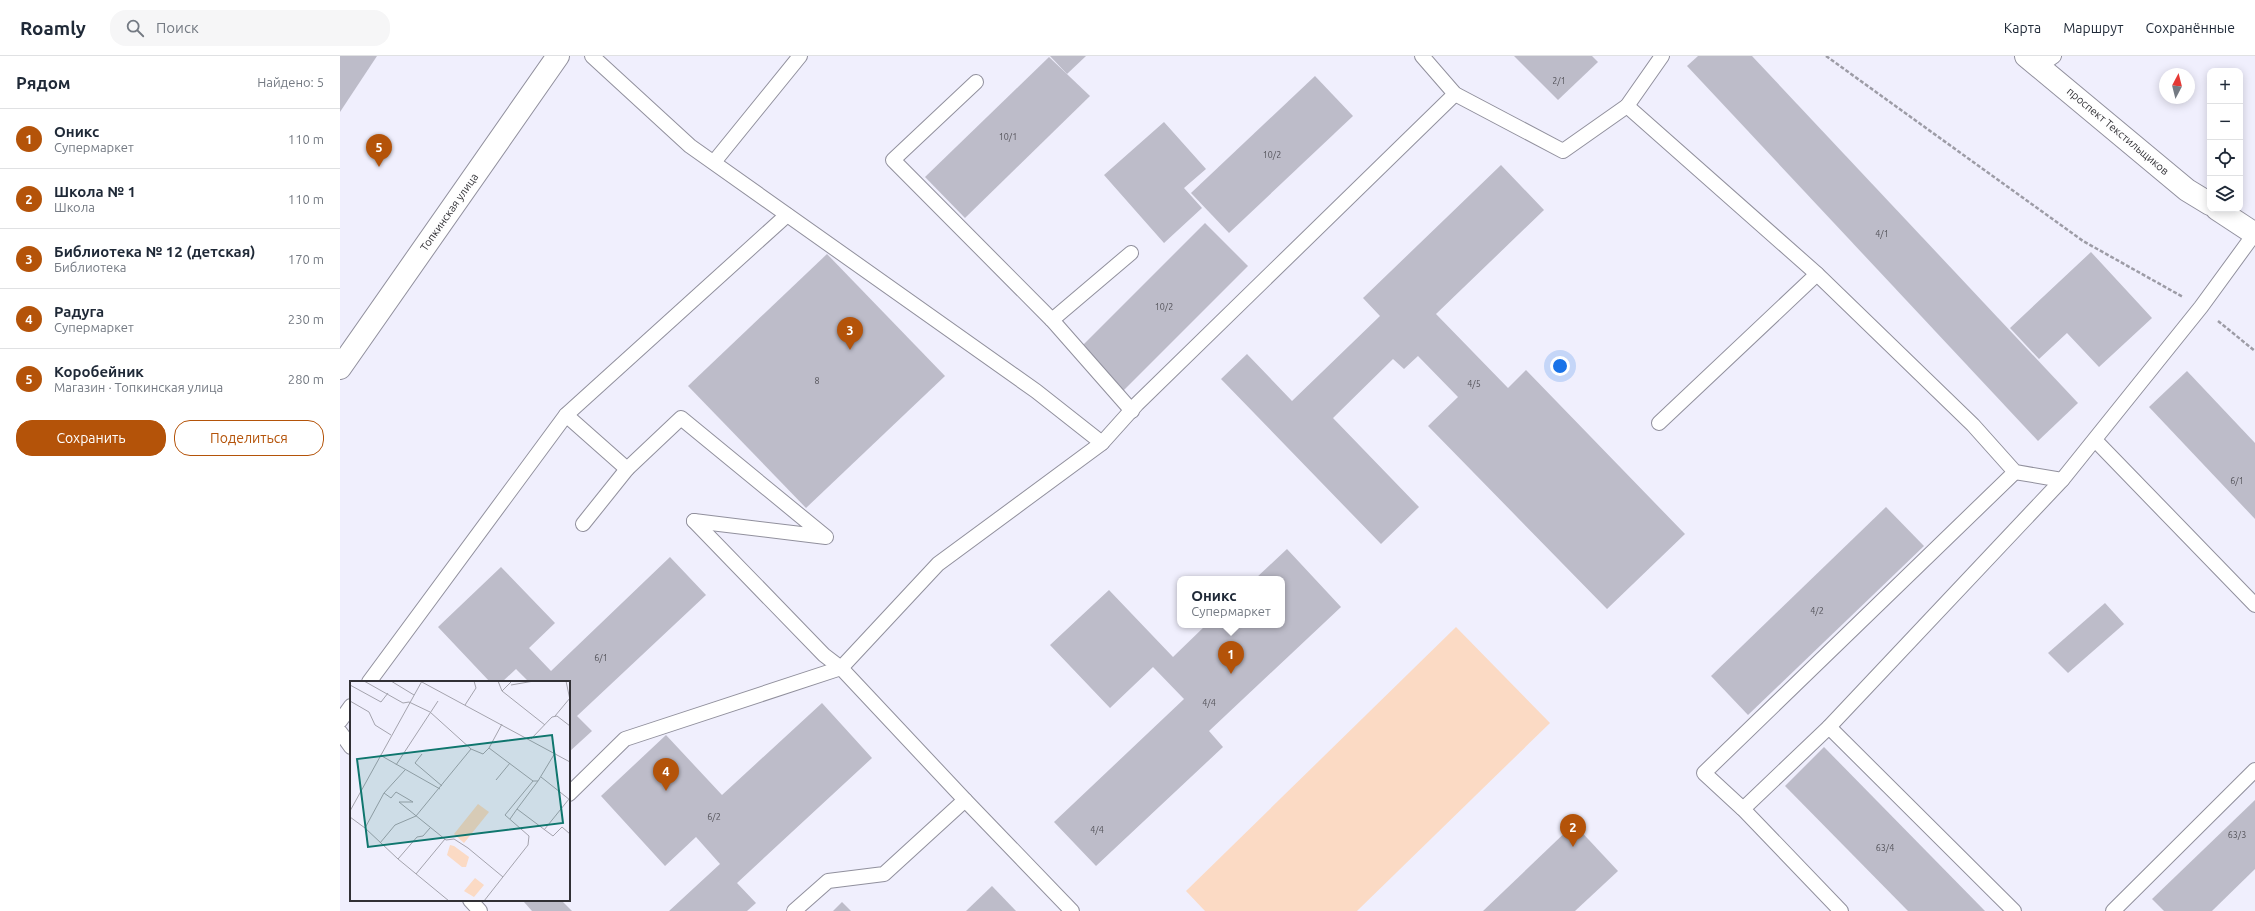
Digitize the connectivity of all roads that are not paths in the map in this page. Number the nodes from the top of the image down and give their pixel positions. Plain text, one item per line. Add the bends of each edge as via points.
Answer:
1 (558, 56) edge
2 (592, 56) edge
3 (800, 56) edge
4 (1422, 56) edge
5 (1662, 56) edge
6 (2040, 59) edge
7 (976, 82) dead end
8 (1455, 94) junction
9 (1627, 106) junction
10 (714, 162) junction
11 (2207, 202) edge
12 (2222, 212) edge
13 (787, 215) junction
14 (2255, 234) edge
15 (1131, 253) dead end
16 (1817, 274) junction
17 (1052, 320) junction
18 (340, 368) edge
19 (1132, 412) junction
20 (566, 415) junction
21 (1659, 423) dead end
22 (2095, 440) junction
23 (1102, 443) junction
24 (627, 468) junction
25 (2015, 472) junction
26 (2062, 480) junction
27 (583, 524) dead end
28 (2255, 605) edge
29 (841, 668) junction
30 (370, 681) edge
31 (350, 707) edge
32 (340, 721) edge
33 (1829, 727) junction
34 (340, 732) edge
35 (350, 746) edge
36 (2255, 770) edge
37 (570, 793) edge
38 (964, 800) junction
39 (1743, 809) junction
40 (471, 901) edge
41 (480, 911) edge
42 (794, 911) edge
43 (1072, 911) edge
44 (1841, 911) edge
45 (2014, 911) edge
46 (2113, 911) edge

1 - 18 street, Топкинская улица
2 - 10 lane via 690,146
3 - 10 lane
4 - 8 lane
5 - 9 lane
6 - 11 street, проспект Текстильщиков via 2187,190
7 - 17 lane via 893,160
8 - 9 lane via 1563,151
8 - 19 lane via 1137,404
9 - 16 lane
10 - 13 lane
12 - 14 street
13 - 20 lane
13 - 23 lane via 1036,391
14 - 22 lane via 2201,307
15 - 17 lane
16 - 21 lane
16 - 25 lane via 1968,420
17 - 19 lane
19 - 23 lane
20 - 24 lane
20 - 30 lane
22 - 26 lane
22 - 28 lane
23 - 29 lane via 938,564
24 - 27 lane
24 - 29 lane via 681,418 826,537 694,521 824,655
25 - 26 lane
25 - 39 lane via 1704,773
26 - 33 lane
29 - 37 lane via 625,739
29 - 38 lane
31 - 32 lane
33 - 39 lane
33 - 45 lane
34 - 35 lane
36 - 46 lane
38 - 42 lane via 884,874 828,881
38 - 43 lane
39 - 44 lane
40 - 41 lane

